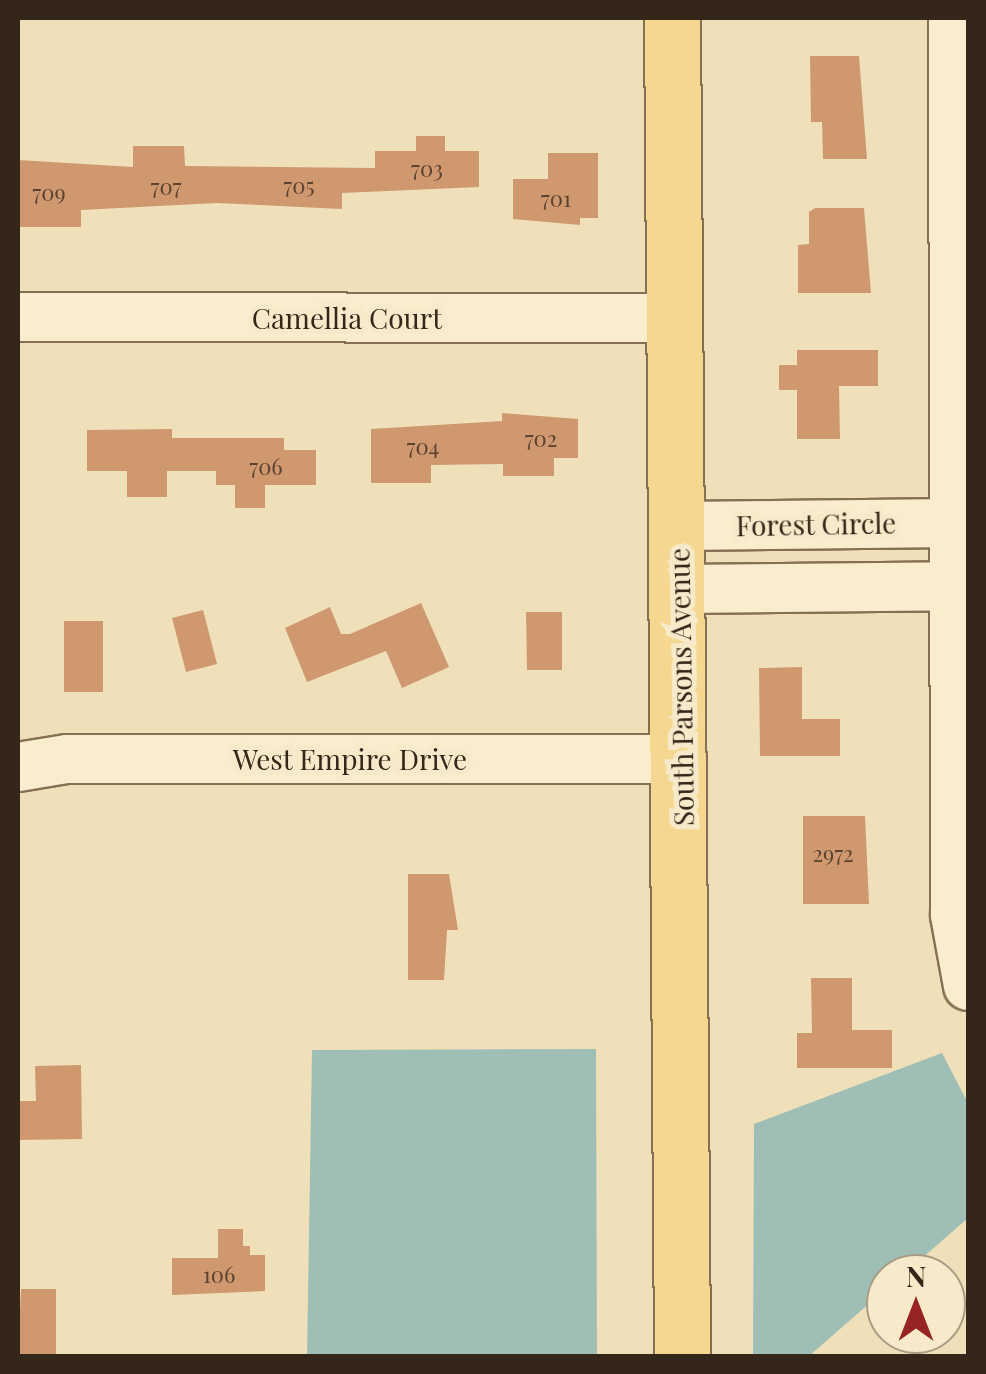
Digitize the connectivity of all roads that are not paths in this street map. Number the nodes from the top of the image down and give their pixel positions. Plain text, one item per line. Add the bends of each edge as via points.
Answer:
1 (672, 18) edge
2 (953, 18) edge
3 (18, 318) edge
4 (676, 318) junction
5 (954, 523) junction
6 (679, 526) junction
7 (954, 586) junction
8 (680, 589) junction
9 (682, 759) junction
10 (18, 767) edge
11 (968, 986) edge
12 (682, 1356) edge

1 - 4 main road, South Parsons Avenue
2 - 5 street
3 - 4 street, Camellia Court
4 - 6 main road, South Parsons Avenue
5 - 6 street, Forest Circle
5 - 7 street
6 - 8 main road, South Parsons Avenue
7 - 8 street
7 - 11 street via 955,915
8 - 9 main road, South Parsons Avenue
9 - 10 street, West Empire Drive via 66,759
9 - 12 main road, South Parsons Avenue

